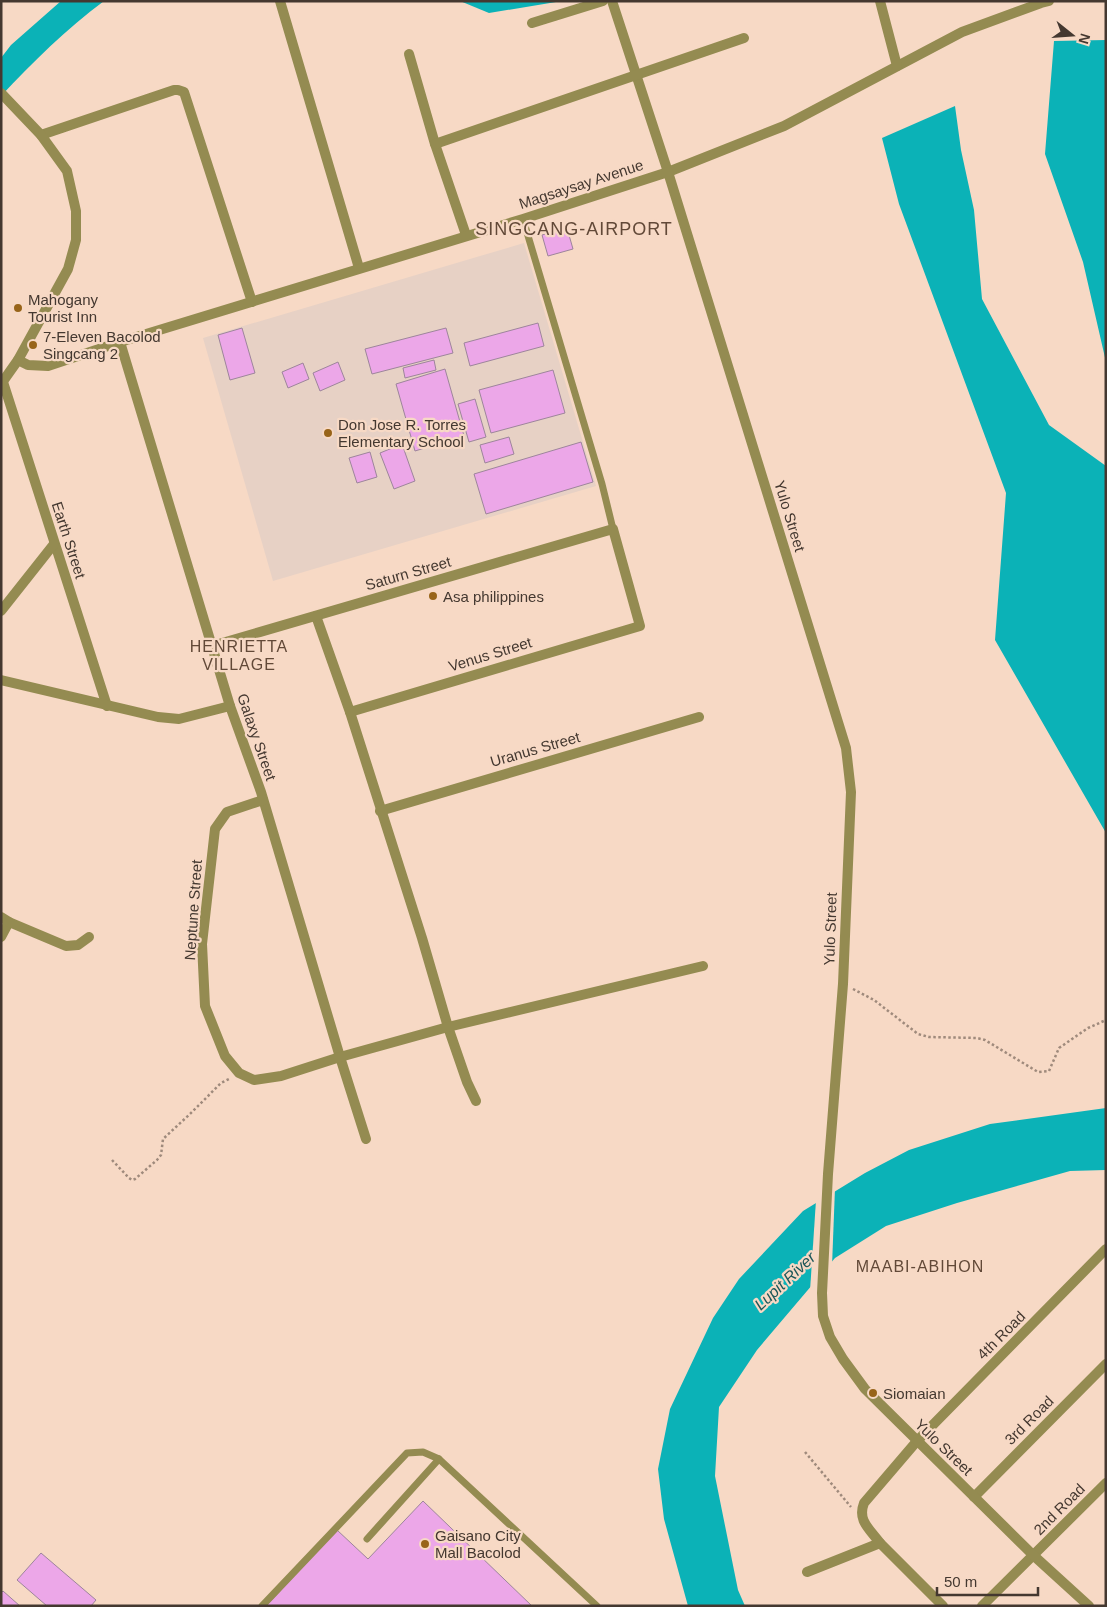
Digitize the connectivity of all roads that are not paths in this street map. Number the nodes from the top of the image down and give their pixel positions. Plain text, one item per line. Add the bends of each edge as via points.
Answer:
1 (280, 1) edge
2 (603, 1) edge
3 (612, 1) edge
4 (880, 1) edge
5 (1049, 1) edge
6 (532, 23) dead end
7 (744, 38) dead end
8 (409, 54) dead end
9 (898, 66) junction
10 (635, 76) junction
11 (1, 93) edge
12 (41, 135) junction
13 (435, 144) junction
14 (668, 172) junction
15 (523, 219) junction
16 (466, 235) junction
17 (359, 268) junction
18 (252, 302) junction
19 (120, 342) junction
20 (18, 360) junction
21 (2, 383) edge
22 (613, 529) junction
23 (54, 544) junction
24 (1, 611) edge
25 (316, 616) junction
26 (212, 646) junction
27 (1, 680) edge
28 (107, 706) junction
29 (230, 706) junction
30 (350, 712) junction
31 (698, 717) dead end
32 (263, 800) junction
33 (380, 811) junction
34 (5, 919) edge
35 (89, 937) dead end
36 (1, 938) edge
37 (703, 966) dead end
38 (448, 1027) junction
39 (340, 1057) junction
40 (476, 1102) dead end
41 (366, 1139) dead end
42 (1106, 1250) edge
43 (1106, 1364) edge
44 (917, 1441) junction
45 (438, 1458) junction
46 (1106, 1483) edge
47 (974, 1497) junction
48 (367, 1540) dead end
49 (880, 1543) junction
50 (1033, 1555) junction
51 (807, 1572) dead end
52 (262, 1606) edge
53 (597, 1606) edge
54 (943, 1606) edge
55 (982, 1606) edge
56 (1089, 1606) edge

1 - 17 street
2 - 6 street
3 - 10 street, Yulo Street
4 - 9 street
5 - 9 street, Magsaysay Avenue via 962,32
7 - 10 street
8 - 13 street
9 - 14 street, Magsaysay Avenue via 784,126
10 - 13 street
10 - 14 street, Yulo Street
11 - 12 street
12 - 18 street via 174,90 184,92
12 - 20 street via 67,171 76,211 76,240 68,269
13 - 16 street
14 - 15 street, Magsaysay Avenue
14 - 44 street, Yulo Street via 846,748 851,792 823,1316 830,1337 865,1389
15 - 16 street, Magsaysay Avenue
15 - 22 lane
16 - 17 street, Magsaysay Avenue
17 - 18 street, Magsaysay Avenue
18 - 19 street, Magsaysay Avenue
19 - 20 street, Magsaysay Avenue via 48,366 28,365
19 - 26 street, Galaxy Street
20 - 21 street
21 - 23 street, Earth Street
22 - 25 street, Saturn Street
22 - 30 street, Venus Street via 640,626
23 - 24 street
23 - 28 street, Earth Street
25 - 26 street, Saturn Street
25 - 30 street
26 - 29 street, Galaxy Street
27 - 28 street
28 - 29 street via 179,719
29 - 32 street, Galaxy Street
30 - 33 street
31 - 33 street, Uranus Street
32 - 39 street, Galaxy Street
32 - 39 street, Neptune Street via 226,812 215,829 202,944 205,1006 225,1056 239,1073 254,1080 282,1076
33 - 38 street
34 - 35 street via 66,946 78,945
34 - 36 street
37 - 38 street
38 - 39 street
38 - 40 street
39 - 41 street, Galaxy Street
42 - 44 street, 4th Road
43 - 47 street, 3rd Road
44 - 47 street, Yulo Street
44 - 49 street, 4th Road via 861,1510 862,1519
45 - 48 lane
45 - 52 lane via 422,1452 407,1453
45 - 53 lane
46 - 50 street, 2nd Road
47 - 50 street, Yulo Street
49 - 51 street
49 - 54 street
50 - 55 street, 2nd Road
50 - 56 street, Yulo Street

